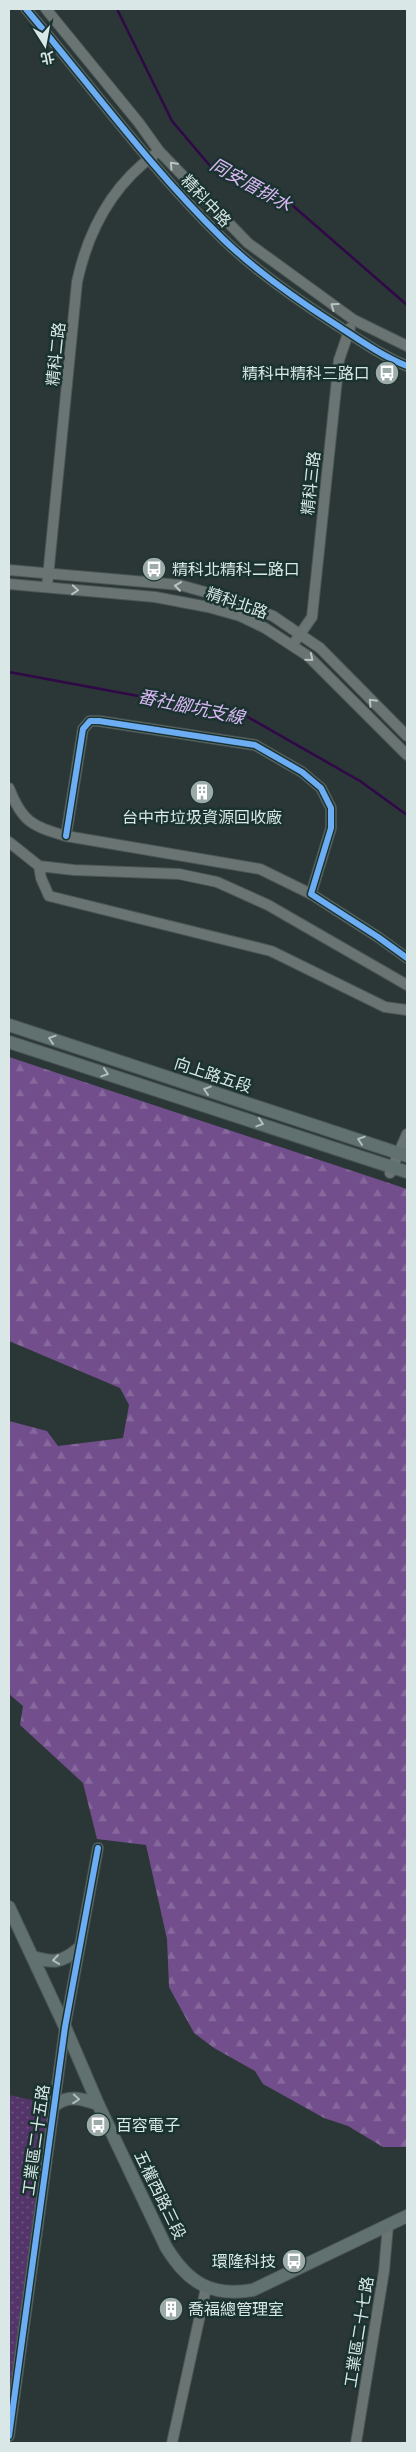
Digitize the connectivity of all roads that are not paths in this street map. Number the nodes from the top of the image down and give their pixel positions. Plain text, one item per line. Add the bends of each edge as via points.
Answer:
1 (26, 9) edge
2 (46, 9) edge
3 (159, 152) junction
4 (149, 159) junction
5 (354, 320) junction
6 (348, 332) junction
7 (407, 346) edge
8 (407, 366) edge
9 (9, 570) edge
10 (49, 574) junction
11 (9, 584) edge
12 (47, 587) junction
13 (300, 635) junction
14 (292, 645) junction
15 (407, 736) edge
16 (407, 755) edge
17 (9, 788) edge
18 (66, 836) junction
19 (9, 842) edge
20 (39, 866) junction
21 (311, 894) junction
22 (407, 958) edge
23 (407, 985) edge
24 (407, 1010) edge
25 (9, 1025) edge
26 (9, 1042) edge
27 (407, 1134) edge
28 (404, 1154) edge
29 (391, 1170) junction
30 (406, 1173) edge
31 (98, 1848) dead end
32 (9, 1907) edge
33 (78, 1950) junction
34 (33, 1956) junction
35 (65, 2027) junction
36 (98, 2104) junction
37 (55, 2105) junction
38 (407, 2216) edge
39 (388, 2225) junction
40 (206, 2288) junction
41 (9, 2436) edge
42 (172, 2443) edge
43 (356, 2443) edge

1 - 4 street, 精科中路
2 - 3 street, 精科中路 via 140,123
3 - 4 street, 精科二路
5 -> 3 street, 精科中路 via 248,243
4 - 6 street, 精科中路 via 246,260
4 - 10 street, 精科二路 via 110,200 82,259 77,282
5 - 6 street, 精科三路
5 - 7 street, 精科中路
6 - 8 street, 精科中路
6 - 13 street, 精科三路 via 339,360 312,617
9 - 10 street, 精科北路
10 - 12 street, 精科二路
13 -> 10 street, 精科北路 via 273,616 204,591
11 - 12 street, 精科北路
12 -> 14 street, 精科北路 via 208,607 240,616
13 - 14 street, 精科三路
15 -> 13 street, 精科北路 via 320,648
14 -> 16 street, 精科北路 via 315,662
17 - 18 street via 21,814 36,827
18 - 21 street via 260,869
18 - 21 street via 83,729 90,721 255,745 302,772 321,788 329,801 331,828
19 - 20 street
20 - 23 street via 179,874 217,882 268,905
20 - 24 street via 40,878 49,896 270,952 385,1007
21 - 22 street
28 -> 25 main road, 向上路五段
26 -> 29 main road, 向上路五段
27 - 28 street
28 - 29 street
29 - 30 main road, 向上路五段
31 - 33 street, 工業區二十五路
32 - 34 main road, 五權西路三段
33 -> 34 main road via 61,1961 45,1961
33 - 35 street, 工業區二十五路
34 - 35 main road, 五權西路三段
35 - 36 main road, 五權西路三段
35 - 37 street, 工業區二十五路
37 -> 36 main road via 61,2100 77,2098
36 - 40 main road, 五權西路三段 via 166,2247 181,2269
37 - 41 street, 工業區二十五路
38 - 39 main road, 五權西路三段
39 - 40 main road, 五權西路三段 via 253,2290 218,2292
39 - 43 street, 工業區二十七路 via 384,2270
40 - 42 street

